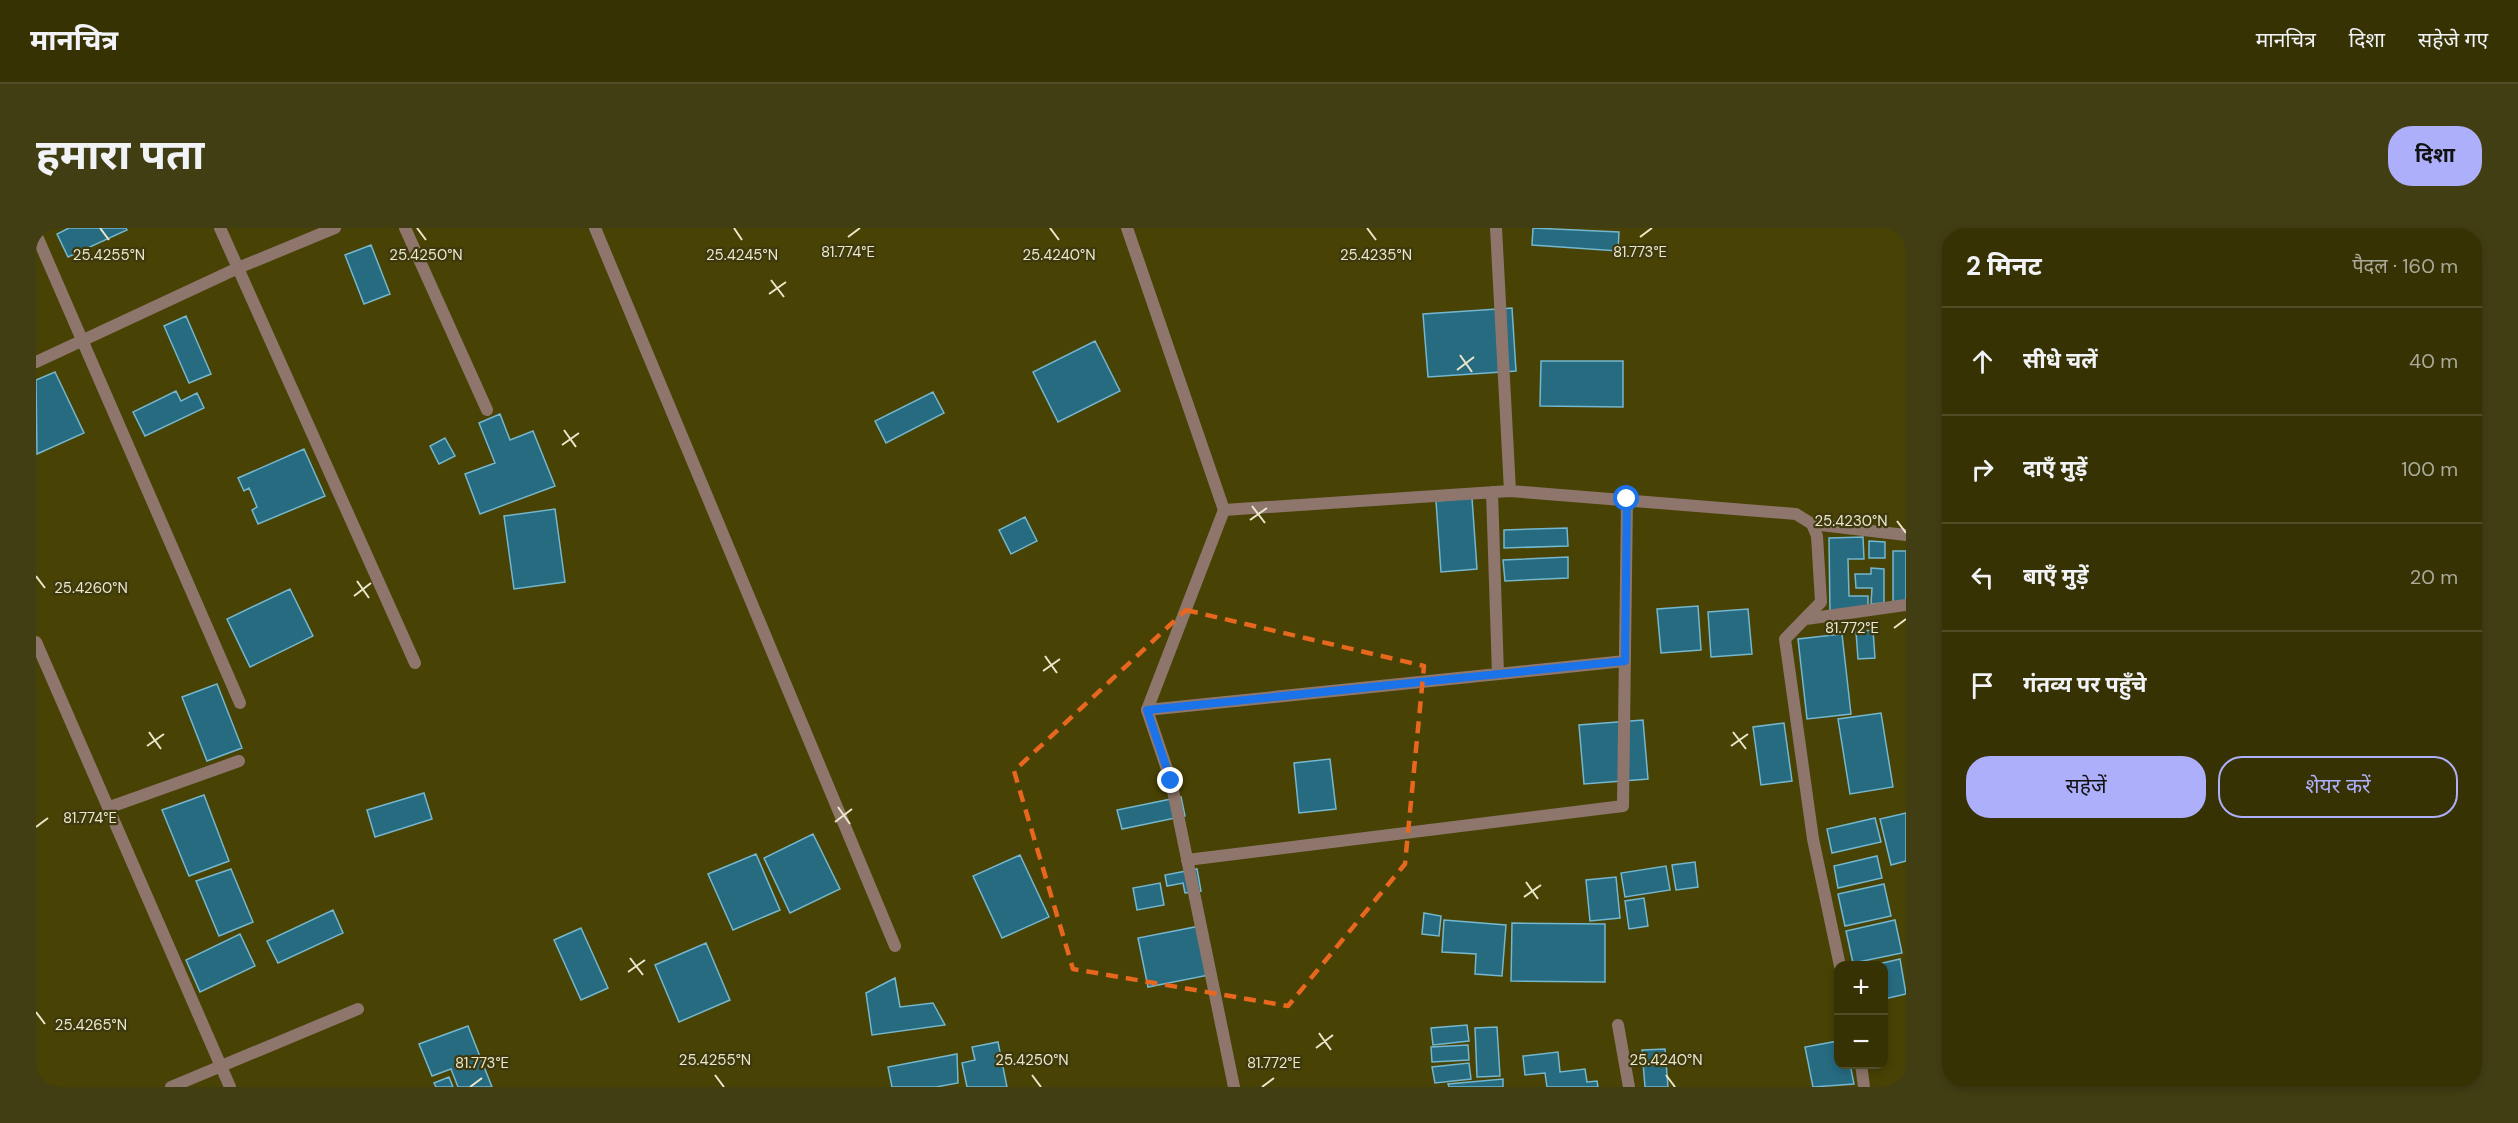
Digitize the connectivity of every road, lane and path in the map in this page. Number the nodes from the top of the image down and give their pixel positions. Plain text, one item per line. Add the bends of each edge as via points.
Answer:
1 (220, 228) edge
2 (335, 228) edge
3 (405, 228) edge
4 (595, 228) edge
5 (1127, 228) edge
6 (1496, 228) edge
7 (36, 234) edge
8 (238, 268) junction
9 (82, 341) junction
10 (36, 362) edge
11 (487, 410) dead end
12 (1510, 491) junction
13 (1492, 492) junction
14 (1627, 499) junction
15 (1224, 510) junction
16 (1812, 525) junction
17 (1906, 535) edge
18 (1906, 605) edge
19 (1806, 619) junction
20 (36, 642) edge
21 (1625, 661) junction
22 (415, 663) dead end
23 (1498, 674) junction
24 (240, 703) dead end
25 (1147, 710) junction
26 (239, 761) dead end
27 (110, 807) junction
28 (1187, 861) junction
29 (895, 946) dead end
30 (1839, 961) edge
31 (358, 1009) dead end
32 (1618, 1025) dead end
33 (221, 1065) junction
34 (1862, 1069) edge
35 (171, 1087) edge
36 (230, 1087) edge
37 (1234, 1087) edge
38 (1629, 1087) edge
39 (1864, 1087) edge

1 - 8 street
2 - 8 street
3 - 11 street
4 - 29 street
5 - 15 street
6 - 12 street
7 - 9 street
8 - 9 street
8 - 22 street
9 - 10 street
9 - 24 street
12 - 13 street
12 - 14 street
13 - 15 street
13 - 23 street
14 - 16 street via 1796,514
14 - 21 street
15 - 25 street
16 - 17 street
16 - 19 street via 1817,536 1821,602
18 - 19 street
19 - 30 street via 1785,639 1813,839
20 - 27 street
21 - 23 street
21 - 28 street via 1623,806
23 - 25 street
25 - 28 street via 1171,781
26 - 27 street
27 - 33 street
28 - 37 street
31 - 33 street
32 - 38 street
33 - 35 street
33 - 36 street
34 - 39 street

